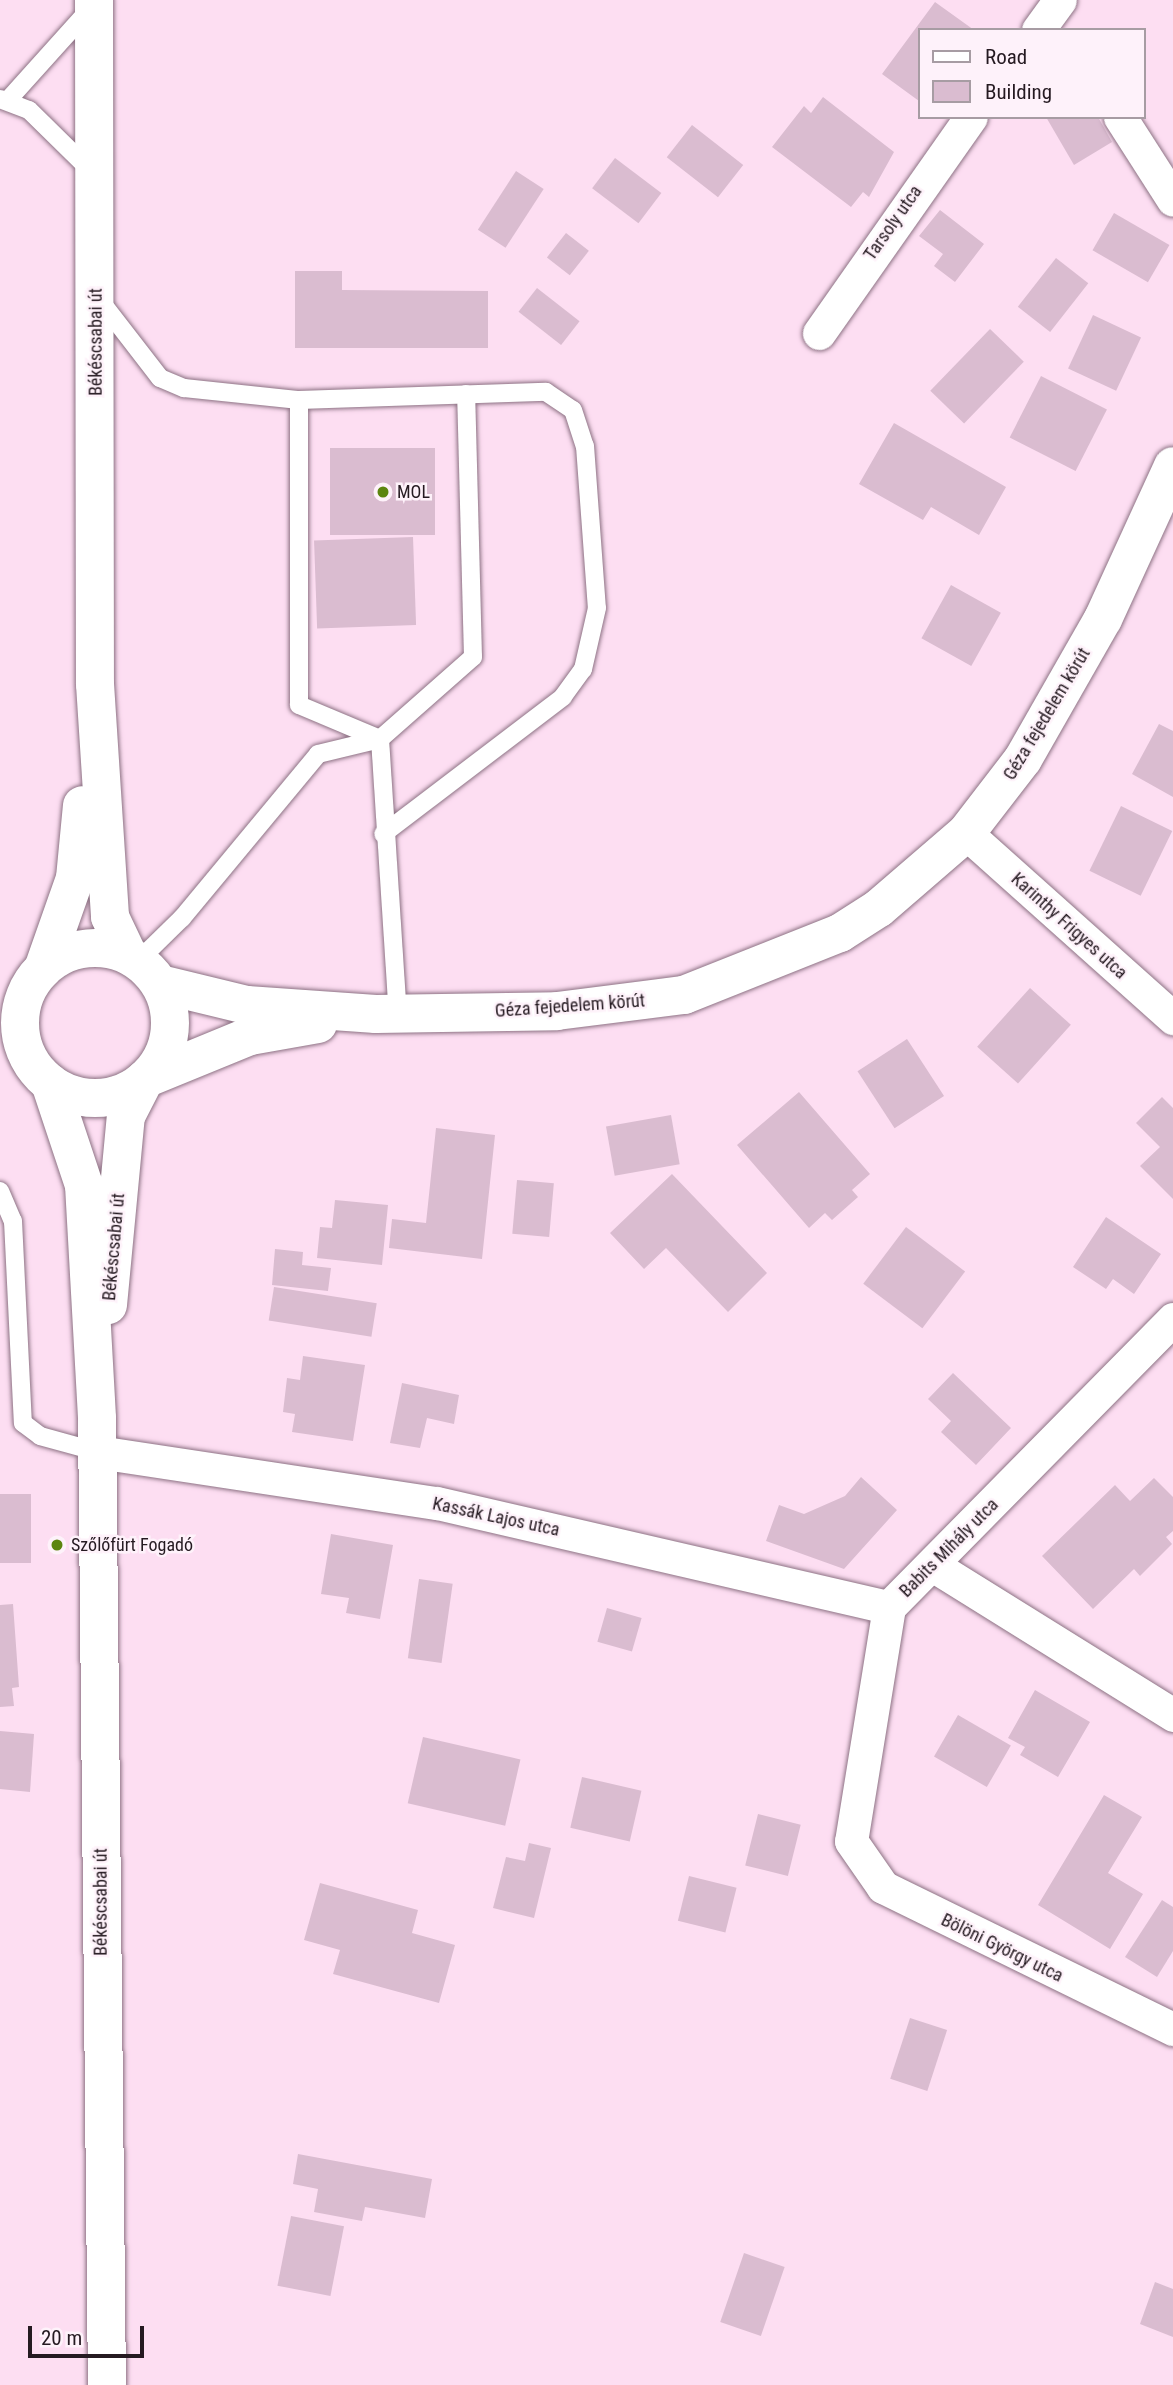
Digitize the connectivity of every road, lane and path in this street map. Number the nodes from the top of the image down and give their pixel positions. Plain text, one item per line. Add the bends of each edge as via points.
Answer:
1 (94, 1) edge
2 (4, 100) edge
3 (970, 119) edge
4 (1121, 119) edge
5 (95, 175) junction
6 (1173, 200) edge
7 (96, 296) junction
8 (819, 332) dead end
9 (466, 394) junction
10 (299, 400) junction
11 (1173, 466) edge
12 (95, 684) junction
13 (380, 738) junction
14 (965, 833) junction
15 (383, 834) junction
16 (141, 967) junction
17 (43, 969) junction
18 (0, 990) edge
19 (387, 1014) junction
20 (1173, 1018) edge
21 (0, 1061) edge
22 (46, 1079) junction
23 (145, 1079) junction
24 (0, 1191) edge
25 (1173, 1319) edge
26 (97, 1435) junction
27 (934, 1566) junction
28 (889, 1607) junction
29 (1173, 1715) edge
30 (851, 1841) joint
31 (1173, 2029) edge
32 (107, 2385) edge

1 - 2 lane via 66,42 29,69
1 - 5 street, Békéscsabai út
2 - 5 lane via 29,110
3 - 8 street, Tarsoly utca
4 - 6 street
5 - 7 street, Békéscsabai út
7 - 10 lane via 160,378 233,397
7 - 12 street, Békéscsabai út
9 - 10 lane
9 - 13 lane via 473,657
9 - 15 lane via 546,392 573,410 585,446 596,595 590,654 563,697
10 - 13 lane via 299,705
11 - 14 street, Géza fejedelem körút via 1058,702
12 - 16 street, Békéscsabai út via 110,917
12 - 17 street, Békéscsabai út via 75,878
13 - 15 lane
13 - 16 lane via 318,754
14 - 19 street, Géza fejedelem körút via 878,908 739,978 621,1006
14 - 20 street, Karinthy Frigyes utca
15 - 19 lane
16 - 17 street via 82,949
16 - 19 street, Géza fejedelem körút via 247,1005
16 - 23 street, Békéscsabai út via 170,1030 165,1052
17 - 18 street
17 - 22 street, Békéscsabai út via 20,1019 23,1044
19 - 23 street, Géza fejedelem körút via 250,1036
21 - 22 street
22 - 23 street, Békéscsabai út via 93,1098 127,1092
22 - 26 street, Békéscsabai út via 85,1185
23 - 26 street, Békéscsabai út via 126,1116
24 - 26 lane via 13,1221 23,1423 40,1436
25 - 27 street, Babits Mihály utca
26 - 28 street, Kassák Lajos utca via 437,1503
26 - 32 street, Békéscsabai út
27 - 28 street, Babits Mihály utca
27 - 29 street
28 - 30 street, Babits Mihály utca
30 - 31 street, Bölöni György utca via 883,1887

